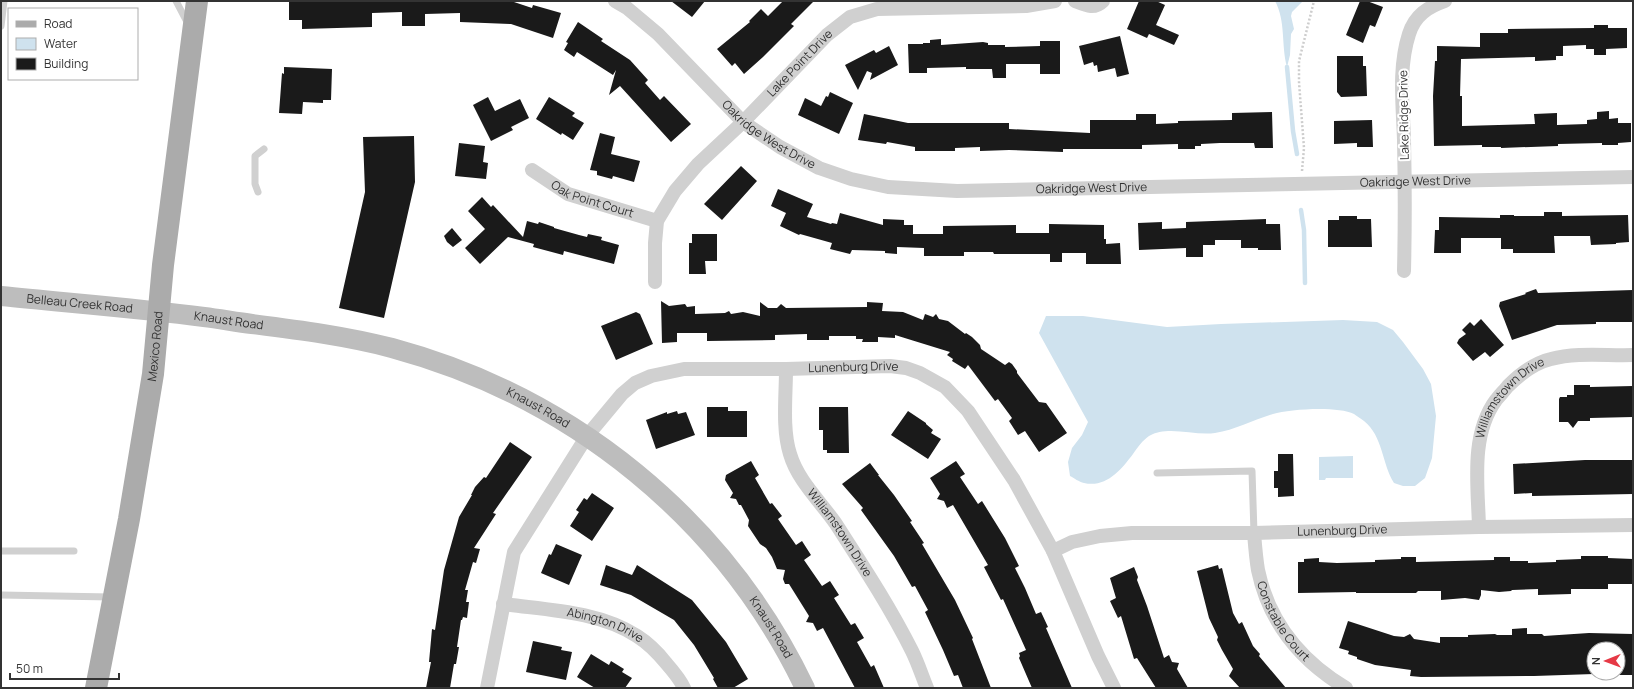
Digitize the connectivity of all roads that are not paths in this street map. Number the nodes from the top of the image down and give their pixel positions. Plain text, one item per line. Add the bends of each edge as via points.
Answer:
1 (4, 1) edge
2 (176, 1) edge
3 (197, 1) edge
4 (1055, 1) edge
5 (1075, 1) edge
6 (1103, 1) edge
7 (1445, 1) edge
8 (625, 3) edge
9 (1, 26) edge
10 (193, 32) junction
11 (743, 122) junction
12 (264, 149) dead end
13 (532, 170) dead end
14 (1633, 177) edge
15 (1405, 181) junction
16 (258, 192) dead end
17 (657, 221) junction
18 (1404, 271) dead end
19 (655, 282) dead end
20 (1, 296) edge
21 (159, 312) junction
22 (1633, 355) edge
23 (786, 370) junction
24 (587, 436) junction
25 (1157, 473) dead end
26 (1633, 525) edge
27 (1479, 527) junction
28 (1254, 533) junction
29 (1, 551) edge
30 (74, 551) dead end
31 (1053, 551) junction
32 (1, 595) edge
33 (115, 597) junction
34 (503, 604) junction
35 (96, 688) edge
36 (487, 688) edge
37 (684, 688) edge
38 (805, 688) edge
39 (926, 688) edge
40 (1114, 688) edge
41 (1346, 688) edge

1 - 9 lane
2 - 10 lane
3 - 10 main road, Mexico Road
4 - 11 street, Lake Point Drive via 1026,6 878,9 850,17 827,35
5 - 6 street via 1088,6 1096,6
7 - 15 street, Lake Ridge Drive via 1429,7 1417,19 1405,48 1402,66
8 - 11 street, Oakridge West Drive
10 - 21 main road, Mexico Road
11 - 15 street, Oakridge West Drive via 780,148 820,168 851,179 888,187 957,191
11 - 17 street, Lake Point Drive via 698,164 675,191
12 - 16 lane via 255,156 255,184
13 - 17 street, Oak Point Court via 568,194
14 - 15 street, Oakridge West Drive
15 - 18 street, Lake Ridge Drive
17 - 19 street, Lake Point Drive
20 - 21 main road, Belleau Creek Road
21 - 24 main road, Knaust Road via 305,330 393,348 487,382
21 - 33 main road, Mexico Road via 153,374
22 - 27 street, Williamstown Drive via 1568,356 1551,359 1536,364 1524,372 1495,401 1484,425 1478,451
23 - 24 street, Lunenburg Drive via 684,369 651,376 635,383 622,394
23 - 31 street, Lunenburg Drive via 890,366 920,373 945,387 968,411 1014,480
23 - 39 street, Williamstown Drive via 786,437 794,466 873,582 912,652
24 - 34 street via 514,552
24 - 38 main road, Knaust Road via 627,466 680,512 728,564 772,626
25 - 28 lane via 1252,471
26 - 27 street, Lunenburg Drive
27 - 28 street, Lunenburg Drive
28 - 31 street, Lunenburg Drive via 1108,535 1072,542
28 - 41 street, Constable Court via 1263,589 1280,627 1318,670
29 - 30 lane
31 - 40 street, Lunenburg Drive
32 - 33 lane
33 - 35 main road, Mexico Road
34 - 36 street
34 - 37 street, Abington Drive via 583,615 614,625 637,636 661,657

